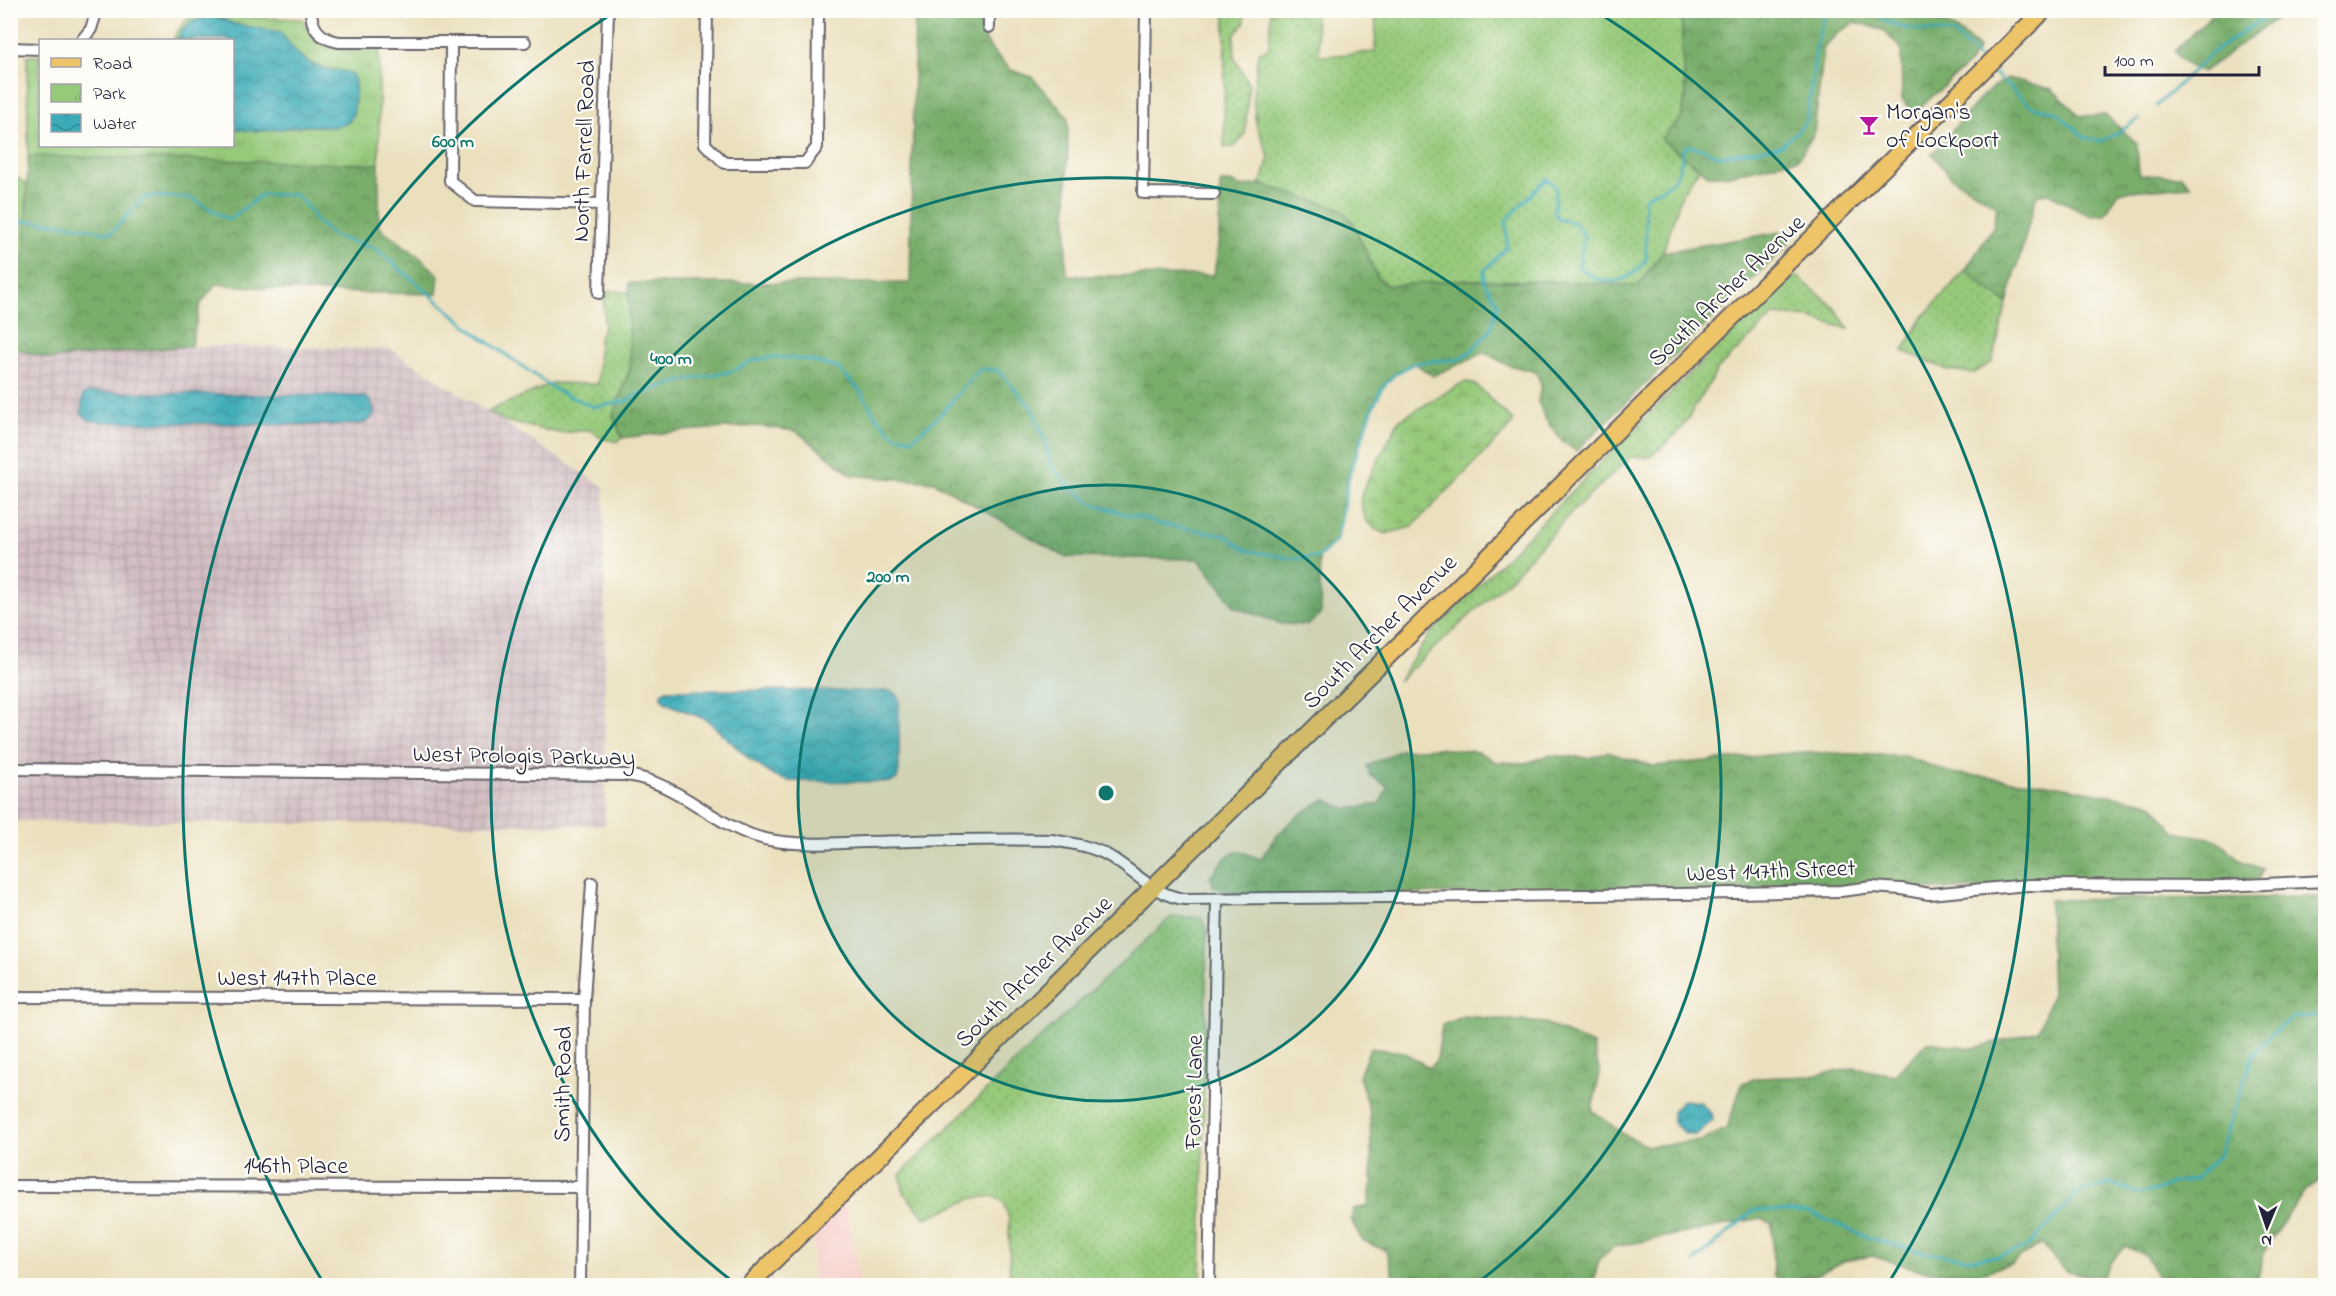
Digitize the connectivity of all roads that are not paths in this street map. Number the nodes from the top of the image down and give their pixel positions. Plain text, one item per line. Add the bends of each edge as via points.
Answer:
1 (97, 10) edge
2 (311, 10) edge
3 (608, 10) edge
4 (707, 10) edge
5 (818, 10) edge
6 (989, 10) edge
7 (1146, 10) edge
8 (2044, 10) edge
9 (989, 27) dead end
10 (83, 39) edge
11 (525, 42) dead end
12 (451, 43) junction
13 (10, 48) edge
14 (39, 49) edge
15 (1214, 194) dead end
16 (602, 204) junction
17 (599, 293) dead end
18 (10, 769) edge
19 (2325, 881) edge
20 (592, 883) dead end
21 (1154, 886) junction
22 (1217, 900) junction
23 (10, 997) edge
24 (584, 999) junction
25 (10, 1186) edge
26 (581, 1187) junction
27 (580, 1286) edge
28 (748, 1286) edge
29 (1209, 1286) edge

1 - 10 street
2 - 12 street via 317,32 329,40
3 - 16 street, North Farrell Road
4 - 5 street via 705,144 725,162 805,163 817,147
6 - 9 street
7 - 15 street via 1143,193
8 - 21 main road, South Archer Avenue
11 - 12 street
12 - 16 street via 450,181 475,201
13 - 14 street
16 - 17 street, North Farrell Road
18 - 21 street, West Prologis Parkway via 626,775 663,784 724,823 768,840 1052,840 1105,854
19 - 22 street, West 147th Street via 2224,886 2028,885 1951,894 1872,887 1841,891
20 - 24 street, Smith Road
21 - 22 street, West Prologis Parkway via 1177,898
21 - 28 main road, South Archer Avenue
22 - 29 street, Forest Lane
23 - 24 street, West 147th Place
24 - 26 street, Smith Road
25 - 26 street, 146th Place
26 - 27 street, Smith Road

